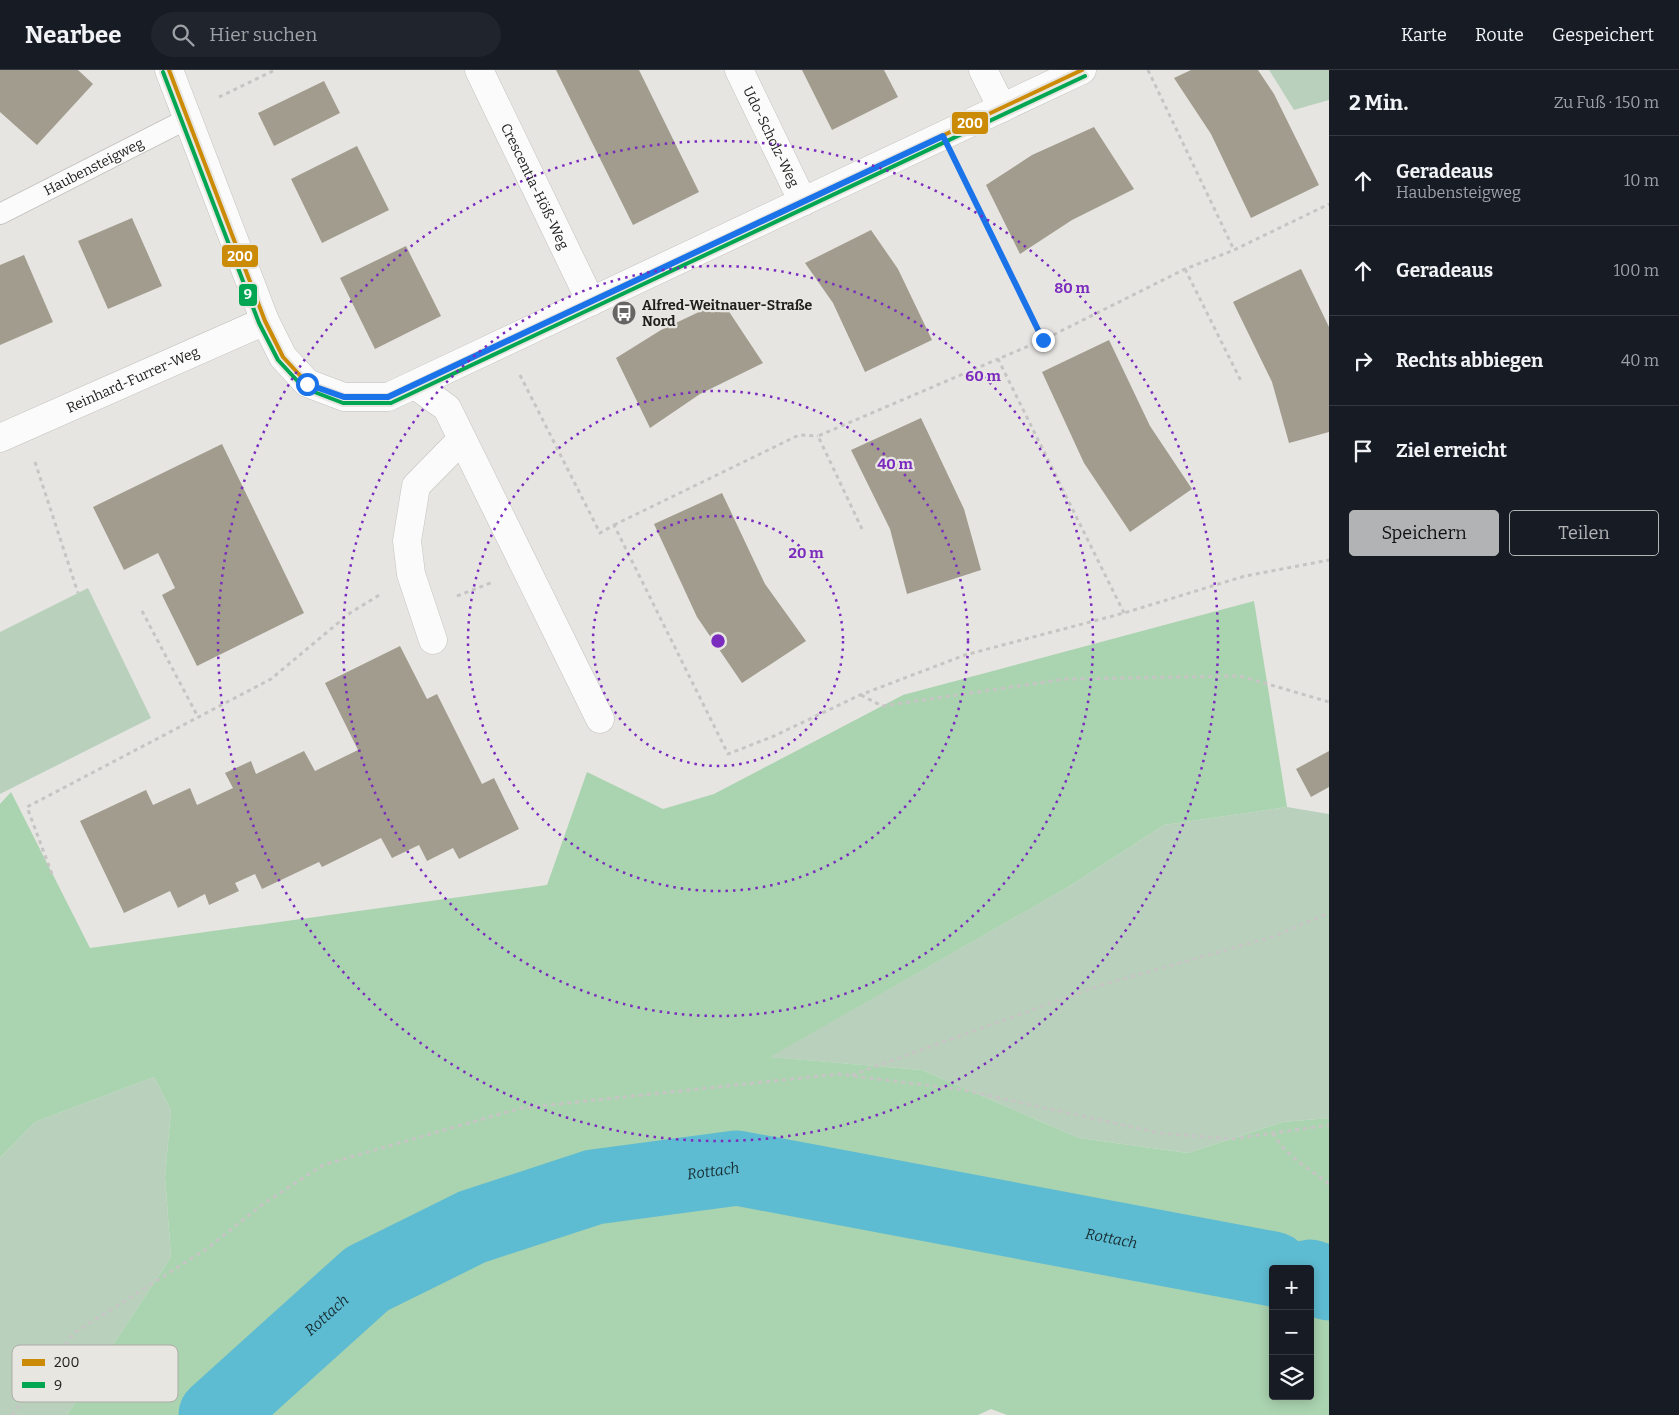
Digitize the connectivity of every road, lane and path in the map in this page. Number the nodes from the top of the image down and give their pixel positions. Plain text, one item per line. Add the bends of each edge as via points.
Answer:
1 (170, 70) edge
2 (274, 70) edge
3 (480, 70) edge
4 (740, 70) edge
5 (983, 70) edge
6 (1082, 70) edge
7 (1148, 70) edge
8 (1002, 108) junction
9 (186, 116) junction
10 (943, 136) junction
11 (804, 202) junction
12 (1329, 204) edge
13 (0, 214) edge
14 (1234, 250) junction
15 (1185, 269) junction
16 (591, 302) junction
17 (265, 321) junction
18 (1043, 340) junction
19 (504, 343) junction
20 (998, 359) junction
21 (1242, 383) dead end
22 (415, 385) junction
23 (12, 433) edge
24 (818, 436) junction
25 (462, 439) junction
26 (614, 525) junction
27 (862, 529) dead end
28 (1329, 560) edge
29 (526, 569) junction
30 (411, 574) junction
31 (78, 593) dead end
32 (420, 604) junction
33 (142, 611) dead end
34 (1124, 613) junction
35 (433, 640) dead end
36 (860, 695) junction
37 (1329, 702) edge
38 (198, 717) junction
39 (600, 720) dead end
40 (52, 874) dead end
41 (1329, 913) edge
42 (851, 1075) junction
43 (1329, 1124) edge
44 (1273, 1133) junction
45 (1329, 1184) edge
46 (65, 1345) edge
47 (22, 1402) edge
48 (12, 1415) edge

1 - 9 street
2 - 9 path
3 - 16 street, Crescentia-Höß-Weg
4 - 11 street, Udo-Scholz-Weg
5 - 8 street
6 - 8 street
7 - 14 path
8 - 10 street
9 - 13 lane, Haubensteigweg
9 - 17 street
10 - 11 street
10 - 18 path
11 - 16 street
12 - 14 path
14 - 15 path
15 - 18 path
15 - 21 path
16 - 19 street
17 - 22 street via 283,357 307,384 344,397 388,397
17 - 23 street, Reinhard-Furrer-Weg
18 - 20 path
19 - 22 street
19 - 26 path via 600,533
20 - 24 path
20 - 34 path
22 - 25 street via 447,408
23 - 31 path
24 - 26 path via 799,435
24 - 27 path
25 - 29 street
25 - 30 street via 416,486 407,542
26 - 36 path via 728,754
28 - 34 path via 1245,576
29 - 32 path via 444,601
29 - 39 street
30 - 32 street
30 - 38 path via 350,613 271,679
32 - 35 street
33 - 38 path
34 - 36 path via 965,655
36 - 37 path via 882,706 1066,679 1240,676
38 - 40 path via 27,807
41 - 42 path via 1272,937 1098,986
42 - 44 path via 963,1090 1160,1133 1232,1139
42 - 46 path via 521,1108 323,1165 263,1204 208,1248 74,1333
43 - 44 path
44 - 45 path via 1287,1151
47 - 48 path

